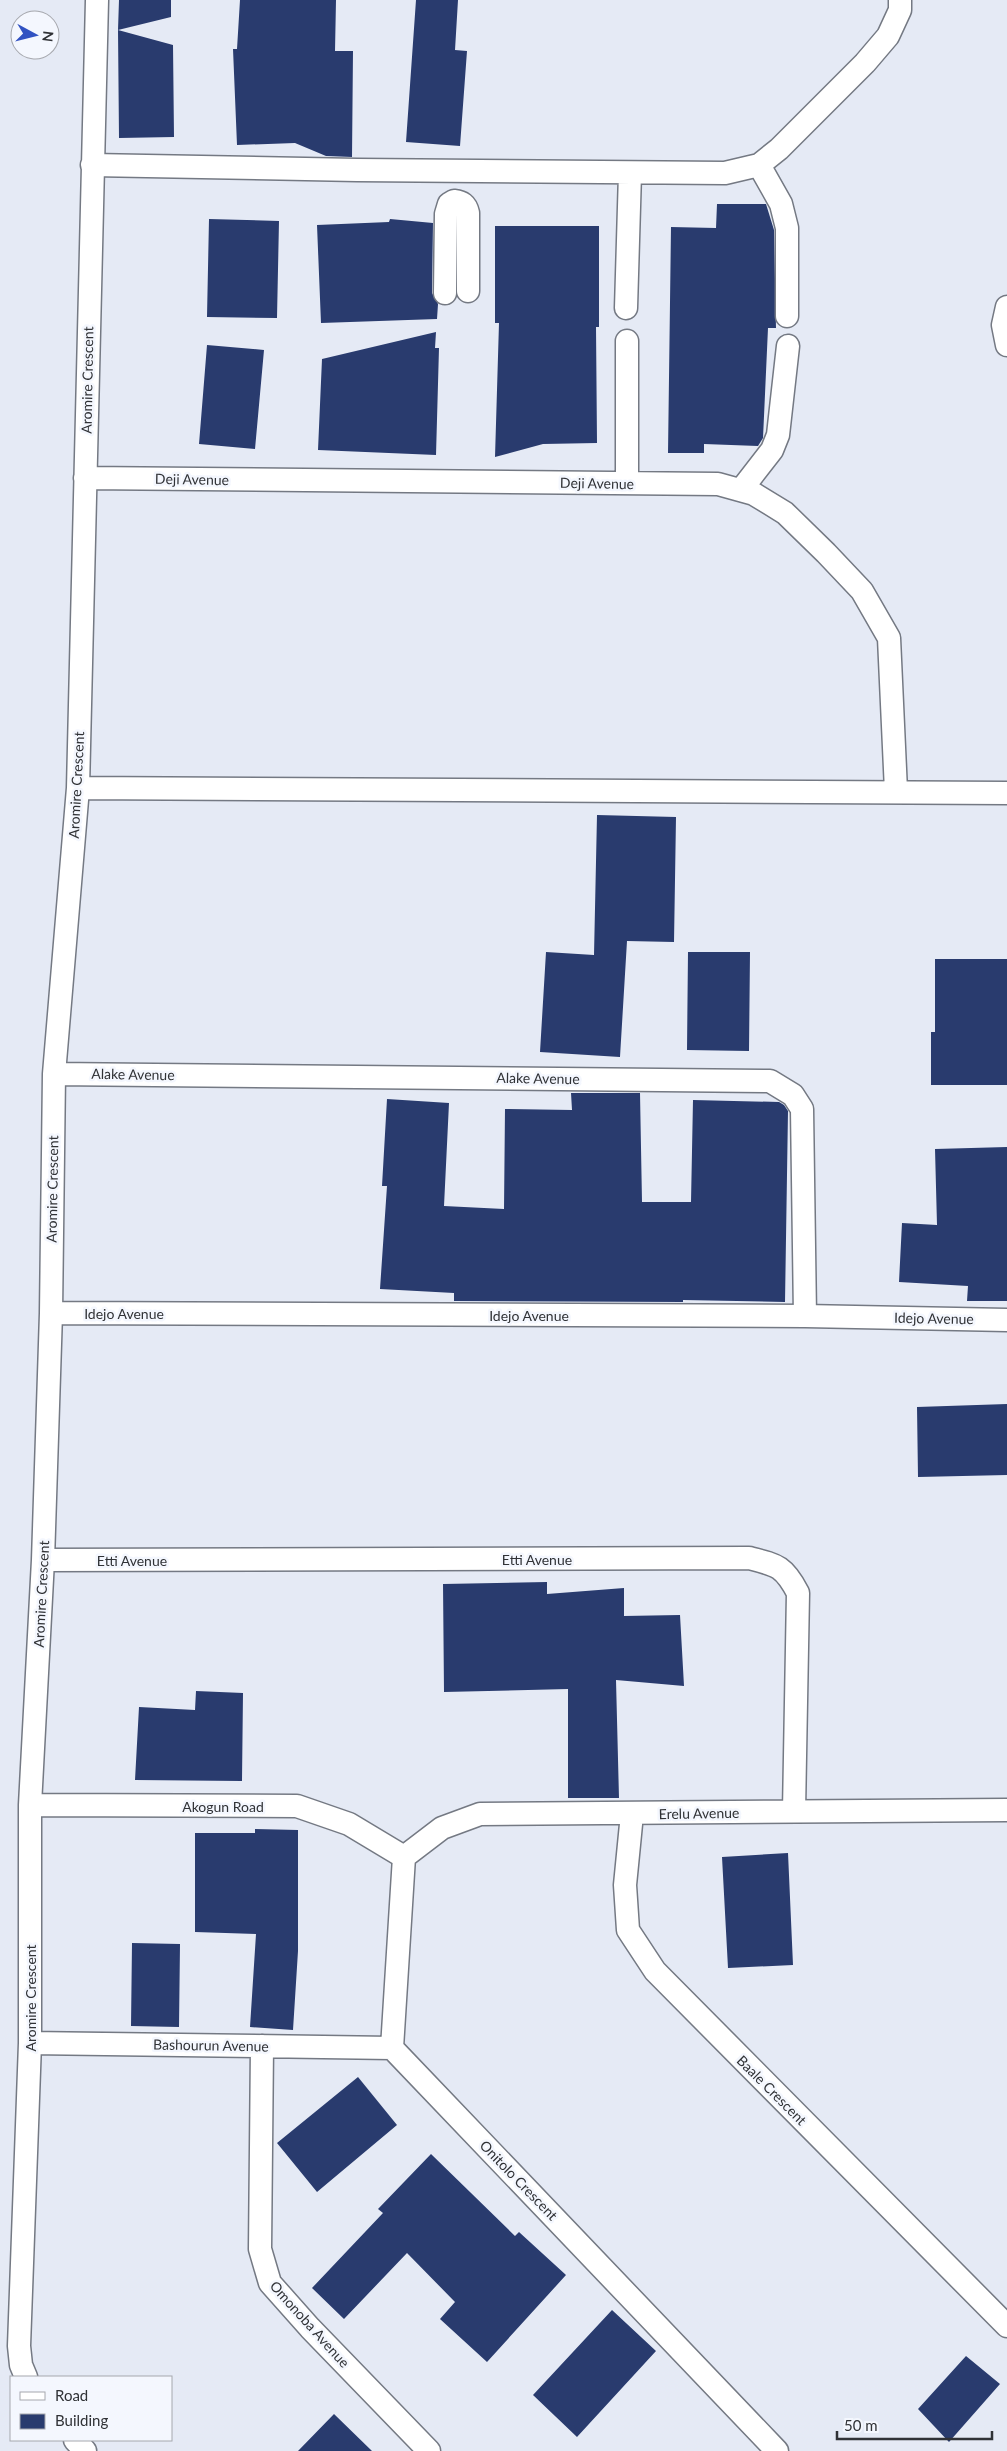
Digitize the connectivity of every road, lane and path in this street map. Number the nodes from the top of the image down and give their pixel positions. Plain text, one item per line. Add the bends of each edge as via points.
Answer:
1 (97, 0) edge
2 (900, 0) edge
3 (92, 165) junction
4 (760, 165) junction
5 (453, 170) junction
6 (630, 173) junction
7 (454, 201) junction
8 (468, 291) dead end
9 (445, 293) dead end
10 (1007, 307) edge
11 (626, 308) dead end
12 (787, 316) dead end
13 (627, 341) dead end
14 (1007, 345) edge
15 (788, 346) dead end
16 (85, 478) junction
17 (627, 483) junction
18 (741, 490) junction
19 (78, 788) junction
20 (896, 791) junction
21 (1007, 793) edge
22 (54, 1074) junction
23 (51, 1313) junction
24 (805, 1316) junction
25 (1007, 1320) edge
26 (43, 1560) junction
27 (30, 1805) junction
28 (1007, 1810) edge
29 (794, 1811) junction
30 (632, 1814) junction
31 (404, 1857) junction
32 (30, 2043) junction
33 (262, 2046) junction
34 (392, 2048) junction
35 (1007, 2326) edge
36 (26, 2376) edge
37 (76, 2441) edge
38 (771, 2449) edge
39 (85, 2451) edge
40 (430, 2451) edge

1 - 3 street, Aromire Crescent
2 - 4 street via 900,10 888,36
3 - 5 street
3 - 16 street, Aromire Crescent
4 - 6 street via 725,173
4 - 12 street via 781,204 787,228
5 - 6 street
5 - 7 street
6 - 11 street
7 - 8 street via 466,206 468,213
7 - 9 street via 449,204 446,214
10 - 14 street via 1003,325
13 - 17 street
15 - 18 street via 778,435 772,450
16 - 17 street, Deji Avenue
16 - 19 street, Aromire Crescent
17 - 18 street, Deji Avenue via 718,484
18 - 20 street, Deji Avenue via 786,513 826,553 862,592 889,638
19 - 20 street
19 - 22 street, Aromire Crescent
20 - 21 street
22 - 23 street, Aromire Crescent
22 - 24 street, Alake Avenue via 770,1081 794,1095 802,1109
23 - 24 street, Idejo Avenue
23 - 26 street, Aromire Crescent
24 - 25 street, Idejo Avenue
26 - 27 street, Aromire Crescent
26 - 29 street, Etti Avenue via 750,1558 777,1565 791,1579 798,1593
27 - 31 street, Akogun Road via 297,1806 349,1824
27 - 32 street, Aromire Crescent
28 - 29 street, Erelu Avenue
29 - 30 street, Erelu Avenue
30 - 31 street, Erelu Avenue via 480,1814 442,1828
30 - 35 street, Baale Crescent via 625,1884 628,1930 655,1971
31 - 34 street
32 - 33 street, Bashourun Avenue
32 - 36 street, Aromire Crescent via 19,2346
33 - 34 street, Bashourun Avenue
33 - 40 street, Omonoba Avenue via 260,2249 270,2283
34 - 38 street, Onitolo Crescent
37 - 39 street

